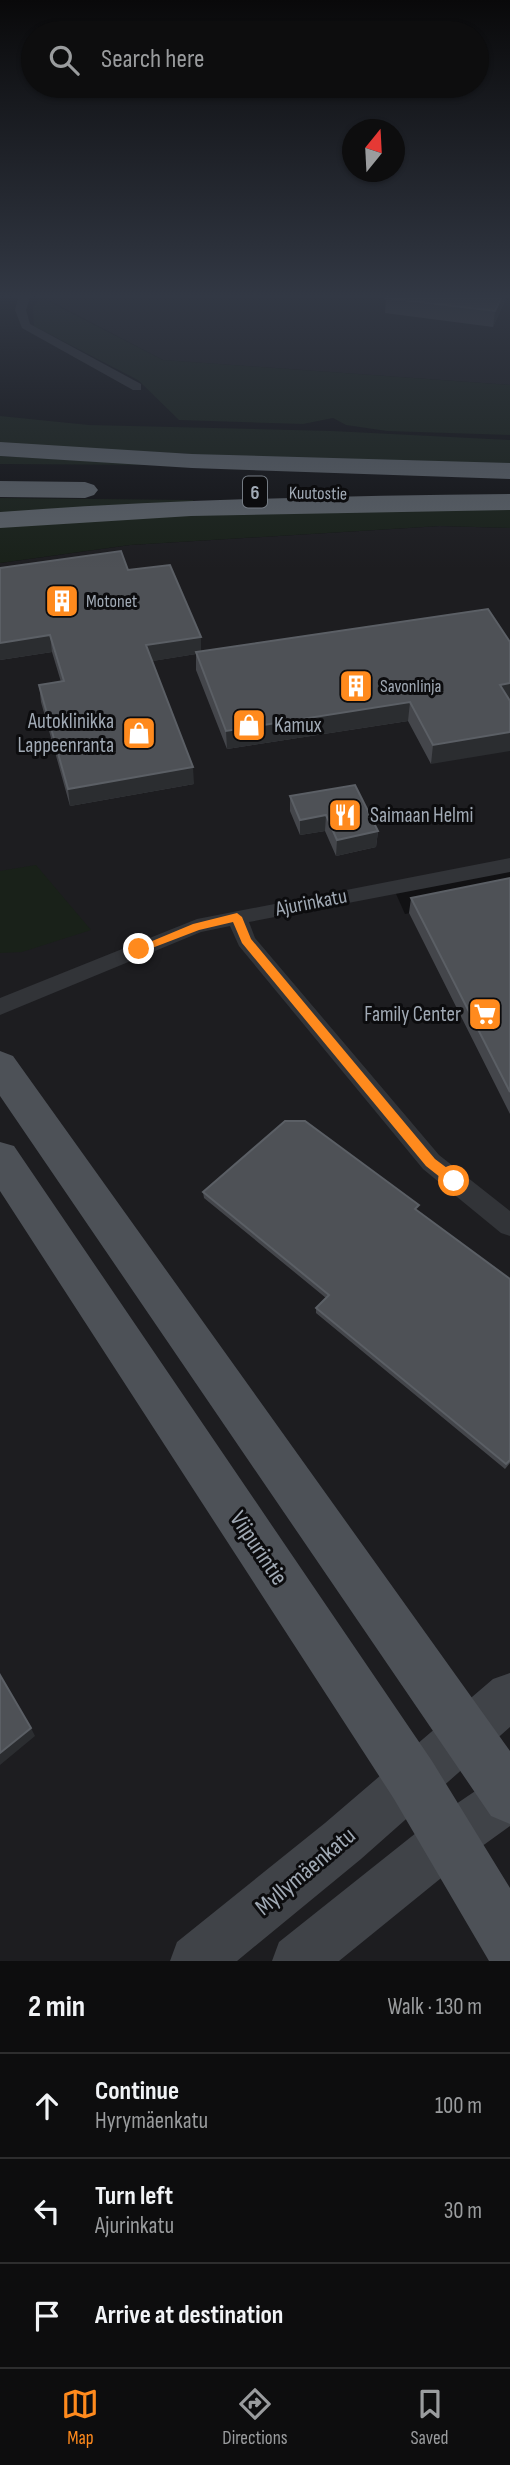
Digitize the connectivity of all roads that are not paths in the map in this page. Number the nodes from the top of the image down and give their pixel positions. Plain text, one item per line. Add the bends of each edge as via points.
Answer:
1 (0, 449) edge
2 (0, 471) edge
3 (510, 473) edge
4 (0, 489) edge
5 (510, 495) edge
6 (510, 502) edge
7 (0, 520) edge
8 (510, 865) edge
9 (237, 917) junction
10 (0, 1007) edge
11 (0, 1066) edge
12 (0, 1158) edge
13 (510, 1225) edge
14 (510, 1696) edge
15 (465, 1735) junction
16 (413, 1780) junction
17 (510, 1797) edge
18 (449, 1839) junction
19 (510, 1942) edge
20 (196, 1961) edge
21 (298, 1961) edge

1 - 3 highway
2 - 3 highway, Kuutostie / 6
4 - 5 highway, Kuutostie / 6
6 - 7 highway via 244,505
8 - 9 street, Ajurinkatu
9 - 10 street, Ajurinkatu via 197,926
9 - 13 street via 246,941 431,1163
11 - 15 main road
12 - 16 main road, Viipurintie
14 - 15 main road, Myllymäenkatu
15 - 16 main road, Myllymäenkatu
15 - 17 main road
16 - 18 main road, Viipurintie
16 - 20 main road, Myllymäenkatu
17 - 18 main road
18 - 19 main road, Viipurintie
18 - 21 main road

